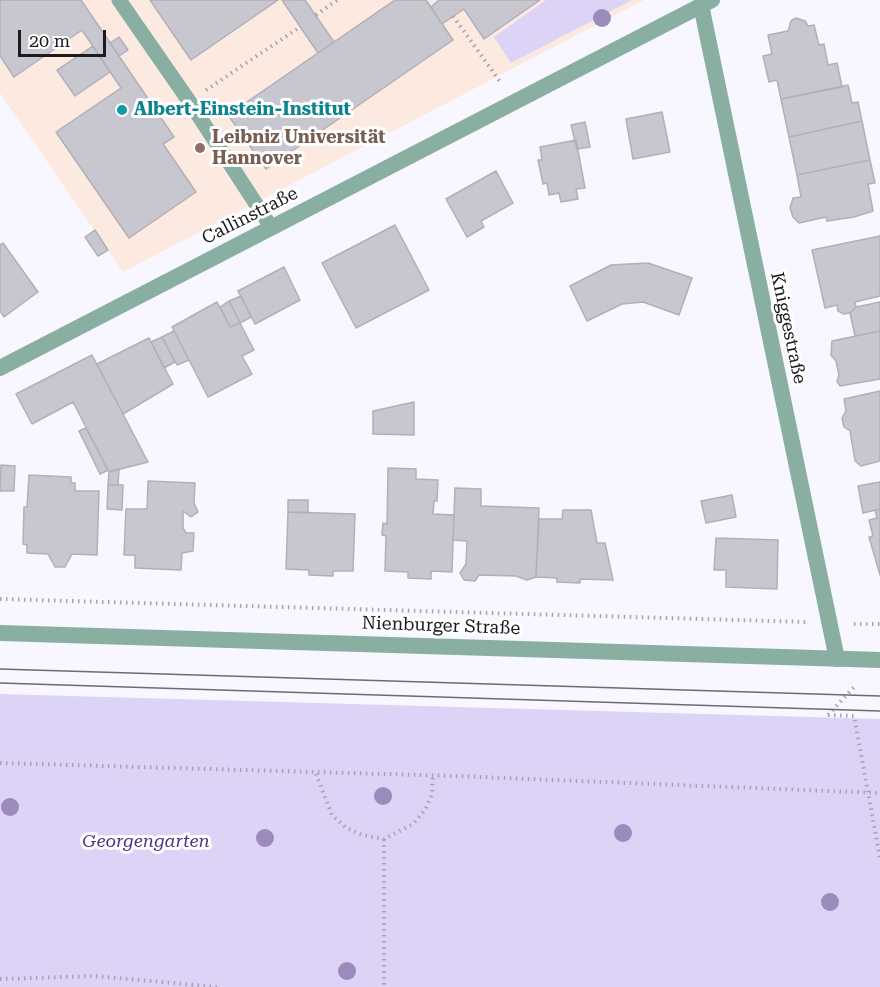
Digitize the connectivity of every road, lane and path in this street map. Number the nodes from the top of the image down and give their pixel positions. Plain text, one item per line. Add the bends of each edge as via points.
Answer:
1 (119, 0) edge
2 (338, 0) edge
3 (706, 3) edge
4 (316, 15) dead end
5 (453, 16) dead end
6 (300, 27) dead end
7 (189, 101) junction
8 (513, 101) junction
9 (271, 227) junction
10 (0, 368) edge
11 (0, 599) edge
12 (830, 623) junction
13 (880, 624) edge
14 (0, 633) edge
15 (837, 659) junction
16 (880, 660) edge
17 (856, 685) dead end
18 (0, 763) edge
19 (316, 774) junction
20 (433, 776) junction
21 (868, 792) junction
22 (880, 793) edge
23 (384, 839) junction
24 (880, 858) edge
25 (0, 979) edge
26 (217, 987) edge
27 (384, 987) edge

1 - 7 lane
2 - 4 path
3 - 8 street, Callinstraße
3 - 12 street, Kniggestraße
5 - 8 path
6 - 7 path
7 - 9 lane
8 - 9 street, Callinstraße
9 - 10 street, Callinstraße
11 - 12 path
12 - 13 path
12 - 15 street, Kniggestraße
14 - 15 street, Nienburger Straße
15 - 16 street, Nienburger Straße
17 - 21 path via 828,715 855,716
18 - 19 path
19 - 20 path
19 - 23 path via 324,799 339,821 362,835
20 - 21 path
20 - 23 path via 432,794 425,810 413,824
21 - 22 path
21 - 24 path
23 - 27 path
25 - 26 path via 95,976

